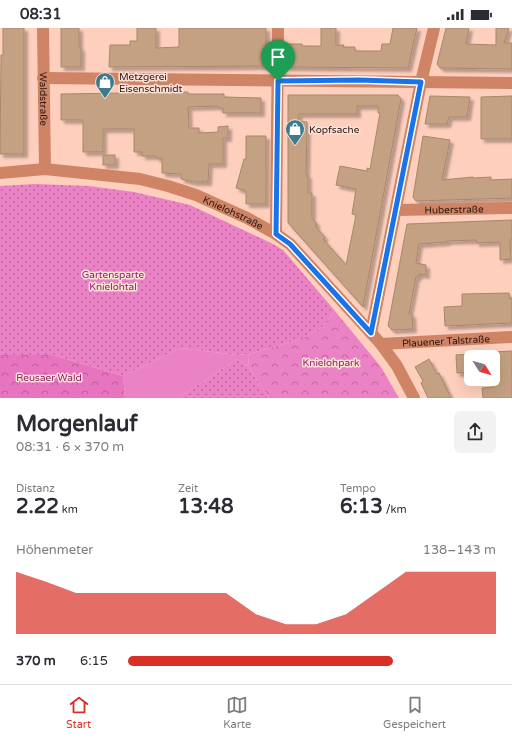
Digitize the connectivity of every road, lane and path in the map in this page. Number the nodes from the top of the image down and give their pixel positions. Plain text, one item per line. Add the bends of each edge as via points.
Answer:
1 (43, 28) edge
2 (278, 28) edge
3 (434, 28) edge
4 (43, 78) junction
5 (278, 81) junction
6 (421, 82) junction
7 (512, 83) edge
8 (45, 169) junction
9 (0, 173) edge
10 (512, 208) edge
11 (396, 210) junction
12 (276, 234) junction
13 (371, 333) junction
14 (512, 337) edge
15 (381, 344) junction
16 (414, 398) edge

1 - 4 street, Waldstraße
2 - 5 street
3 - 6 street
4 - 5 street
4 - 8 street, Waldstraße
5 - 6 street
5 - 12 street
6 - 7 street
6 - 11 street
8 - 9 street, Knielohstraße
8 - 12 street, Knielohstraße via 140,179 168,186 196,195
10 - 11 street, Huberstraße
11 - 13 street
12 - 13 street, Knielohstraße via 290,244
13 - 15 street, Knielohstraße
14 - 15 street, Plauener Talstraße
15 - 16 street, Knielohstraße via 397,366

